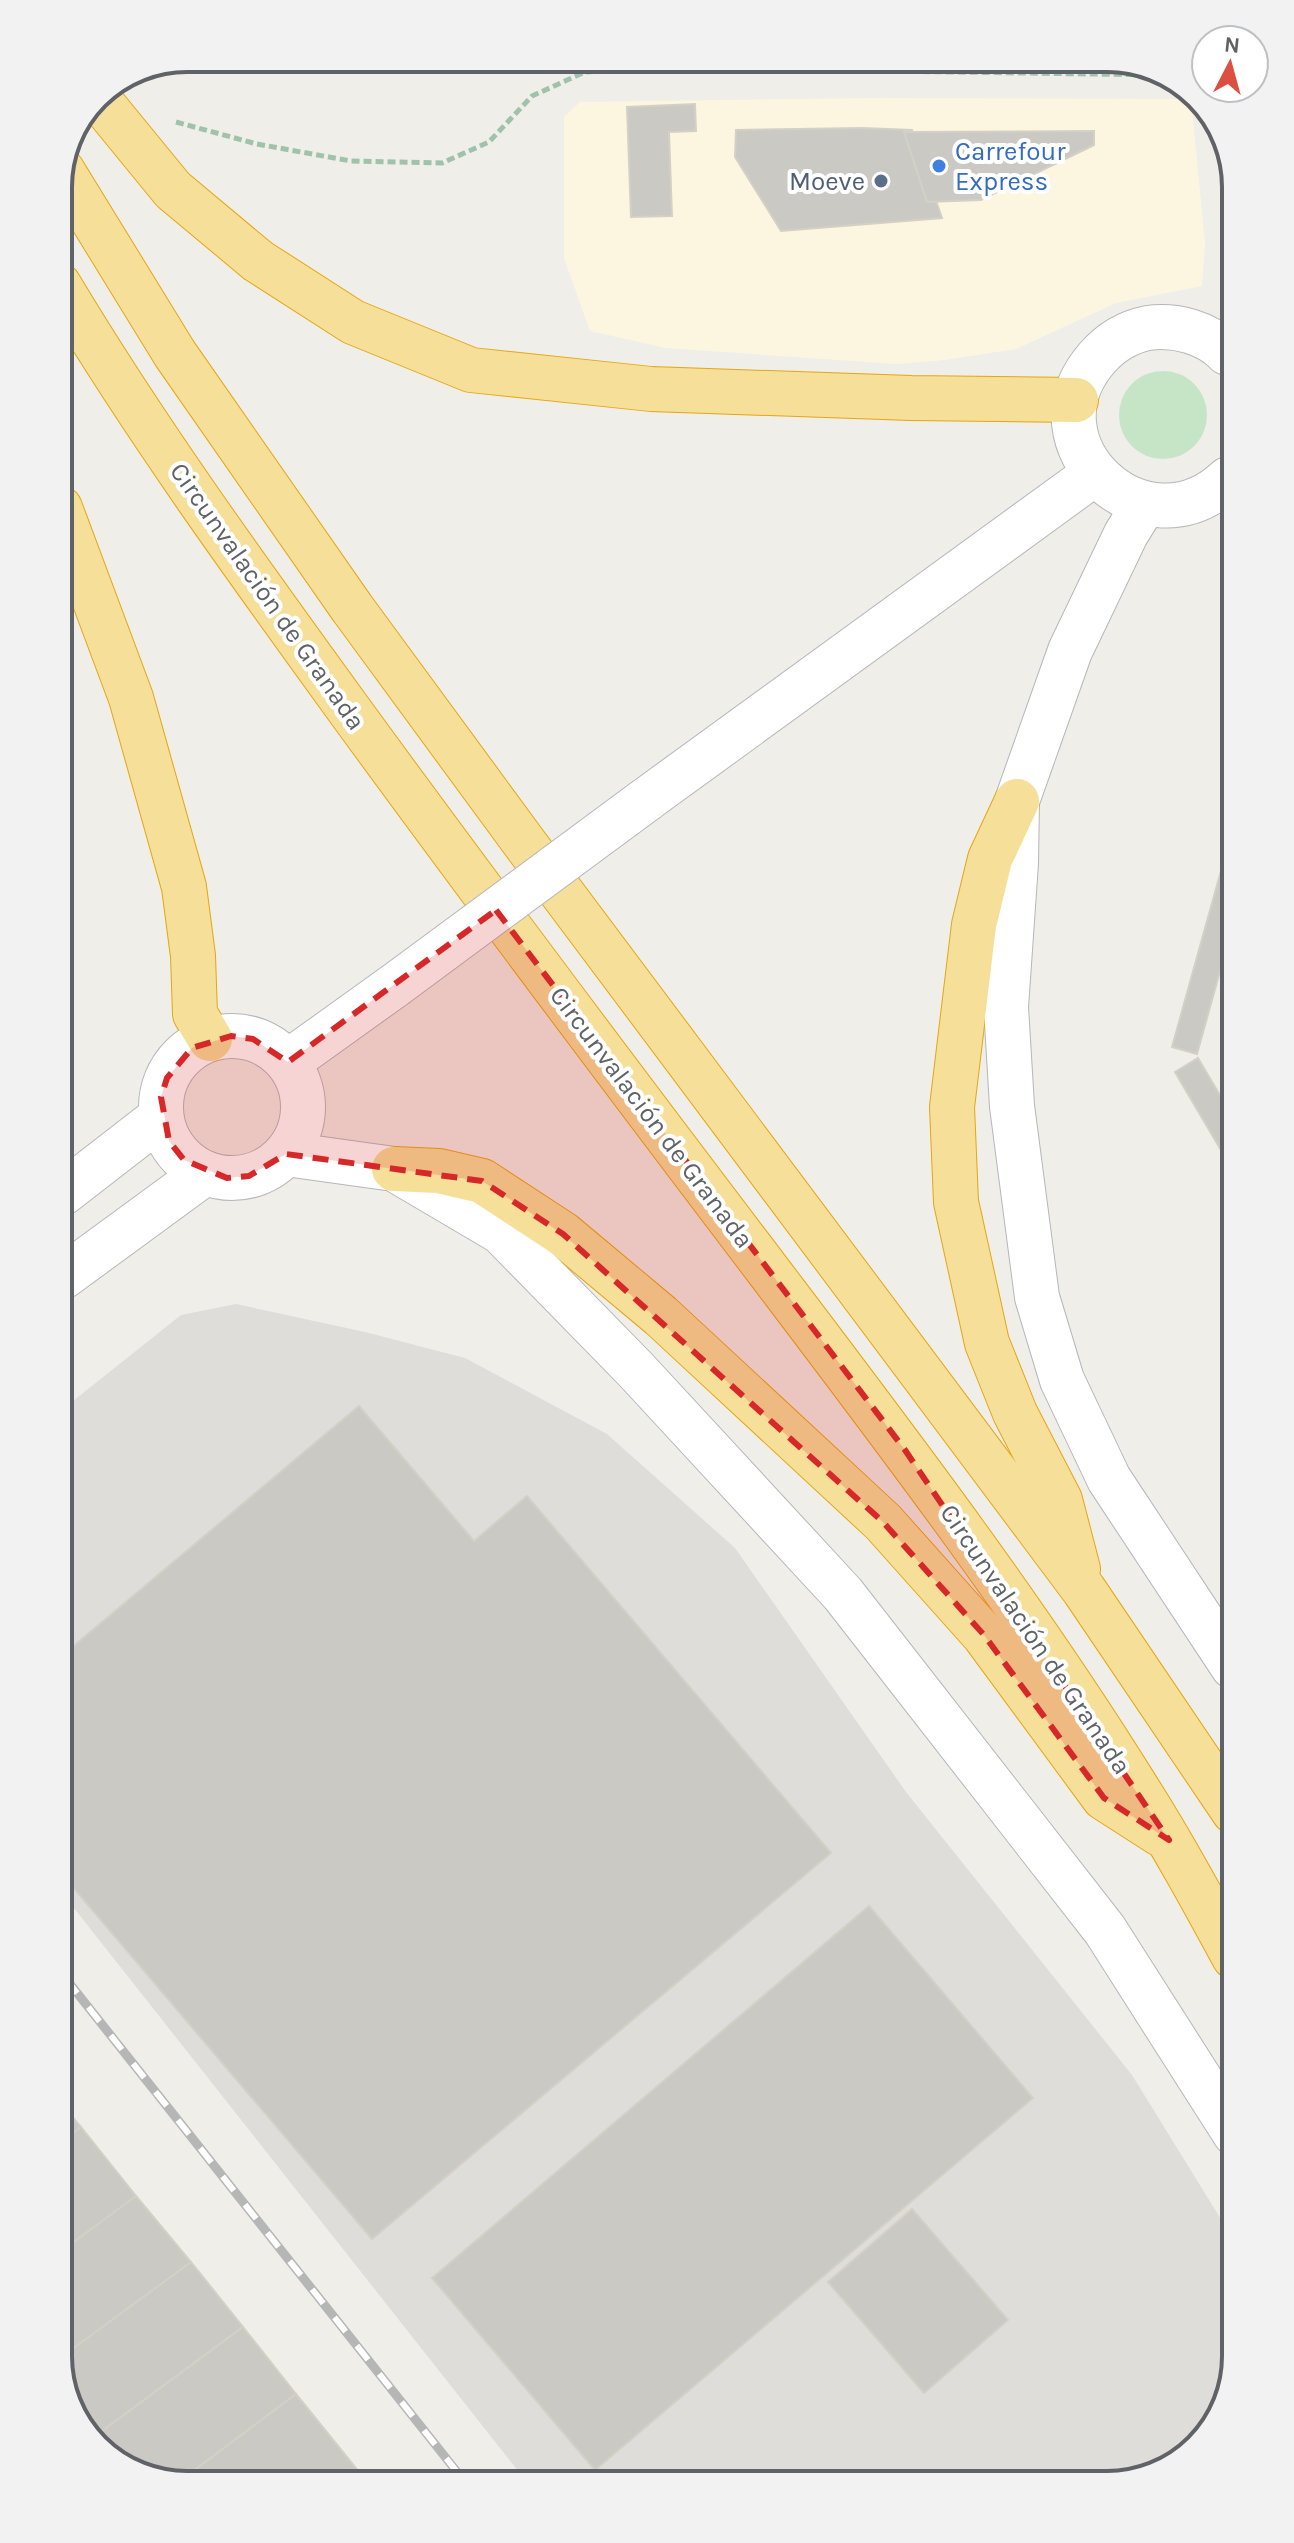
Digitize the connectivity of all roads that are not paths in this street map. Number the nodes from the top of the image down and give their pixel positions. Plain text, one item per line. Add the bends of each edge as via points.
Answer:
1 (105, 107) edge
2 (72, 186) edge
3 (72, 307) edge
4 (1215, 333) edge
5 (1076, 400) junction
6 (1094, 474) junction
7 (1222, 493) edge
8 (1144, 505) junction
9 (72, 540) edge
10 (1017, 801) junction
11 (210, 1039) junction
12 (288, 1062) junction
13 (161, 1117) junction
14 (286, 1154) junction
15 (394, 1169) junction
16 (205, 1173) junction
17 (72, 1186) edge
18 (72, 1270) edge
19 (1084, 1590) junction
20 (1222, 1650) edge
21 (1222, 1794) edge
22 (1169, 1840) junction
23 (1222, 1935) edge
24 (1222, 2114) edge

1 - 5 highway via 173,190 258,261 353,322 471,370 651,389
2 - 19 highway via 175,354 352,608
3 - 22 highway, Circunvalación de Granada via 203,508 474,881 905,1450
4 - 5 street via 1162,327 1131,333 1106,348 1088,368
5 - 6 street via 1074,426
6 - 8 street via 1116,493
6 - 12 street, bridge
7 - 8 street via 1168,506
8 - 10 street via 1070,651
9 - 11 highway via 131,698 184,887 195,1014
10 - 19 highway via 990,859 974,925 952,1107 956,1202 987,1343 1015,1413 1060,1500
10 - 20 street via 1006,1007 1012,1106 1037,1297 1062,1380 1109,1479
11 - 12 street via 253,1039
11 - 13 street via 177,1061 161,1097
12 - 14 street via 304,1098 297,1137
13 - 16 street via 169,1141 184,1160
13 - 17 street
14 - 15 street
14 - 16 street via 249,1176
15 - 22 highway via 439,1171 482,1181 563,1234 661,1316 883,1522 984,1635 1104,1798
15 - 24 street via 501,1232 843,1594 1105,1930
16 - 18 street
19 - 21 highway
22 - 23 highway, Circunvalación de Granada

